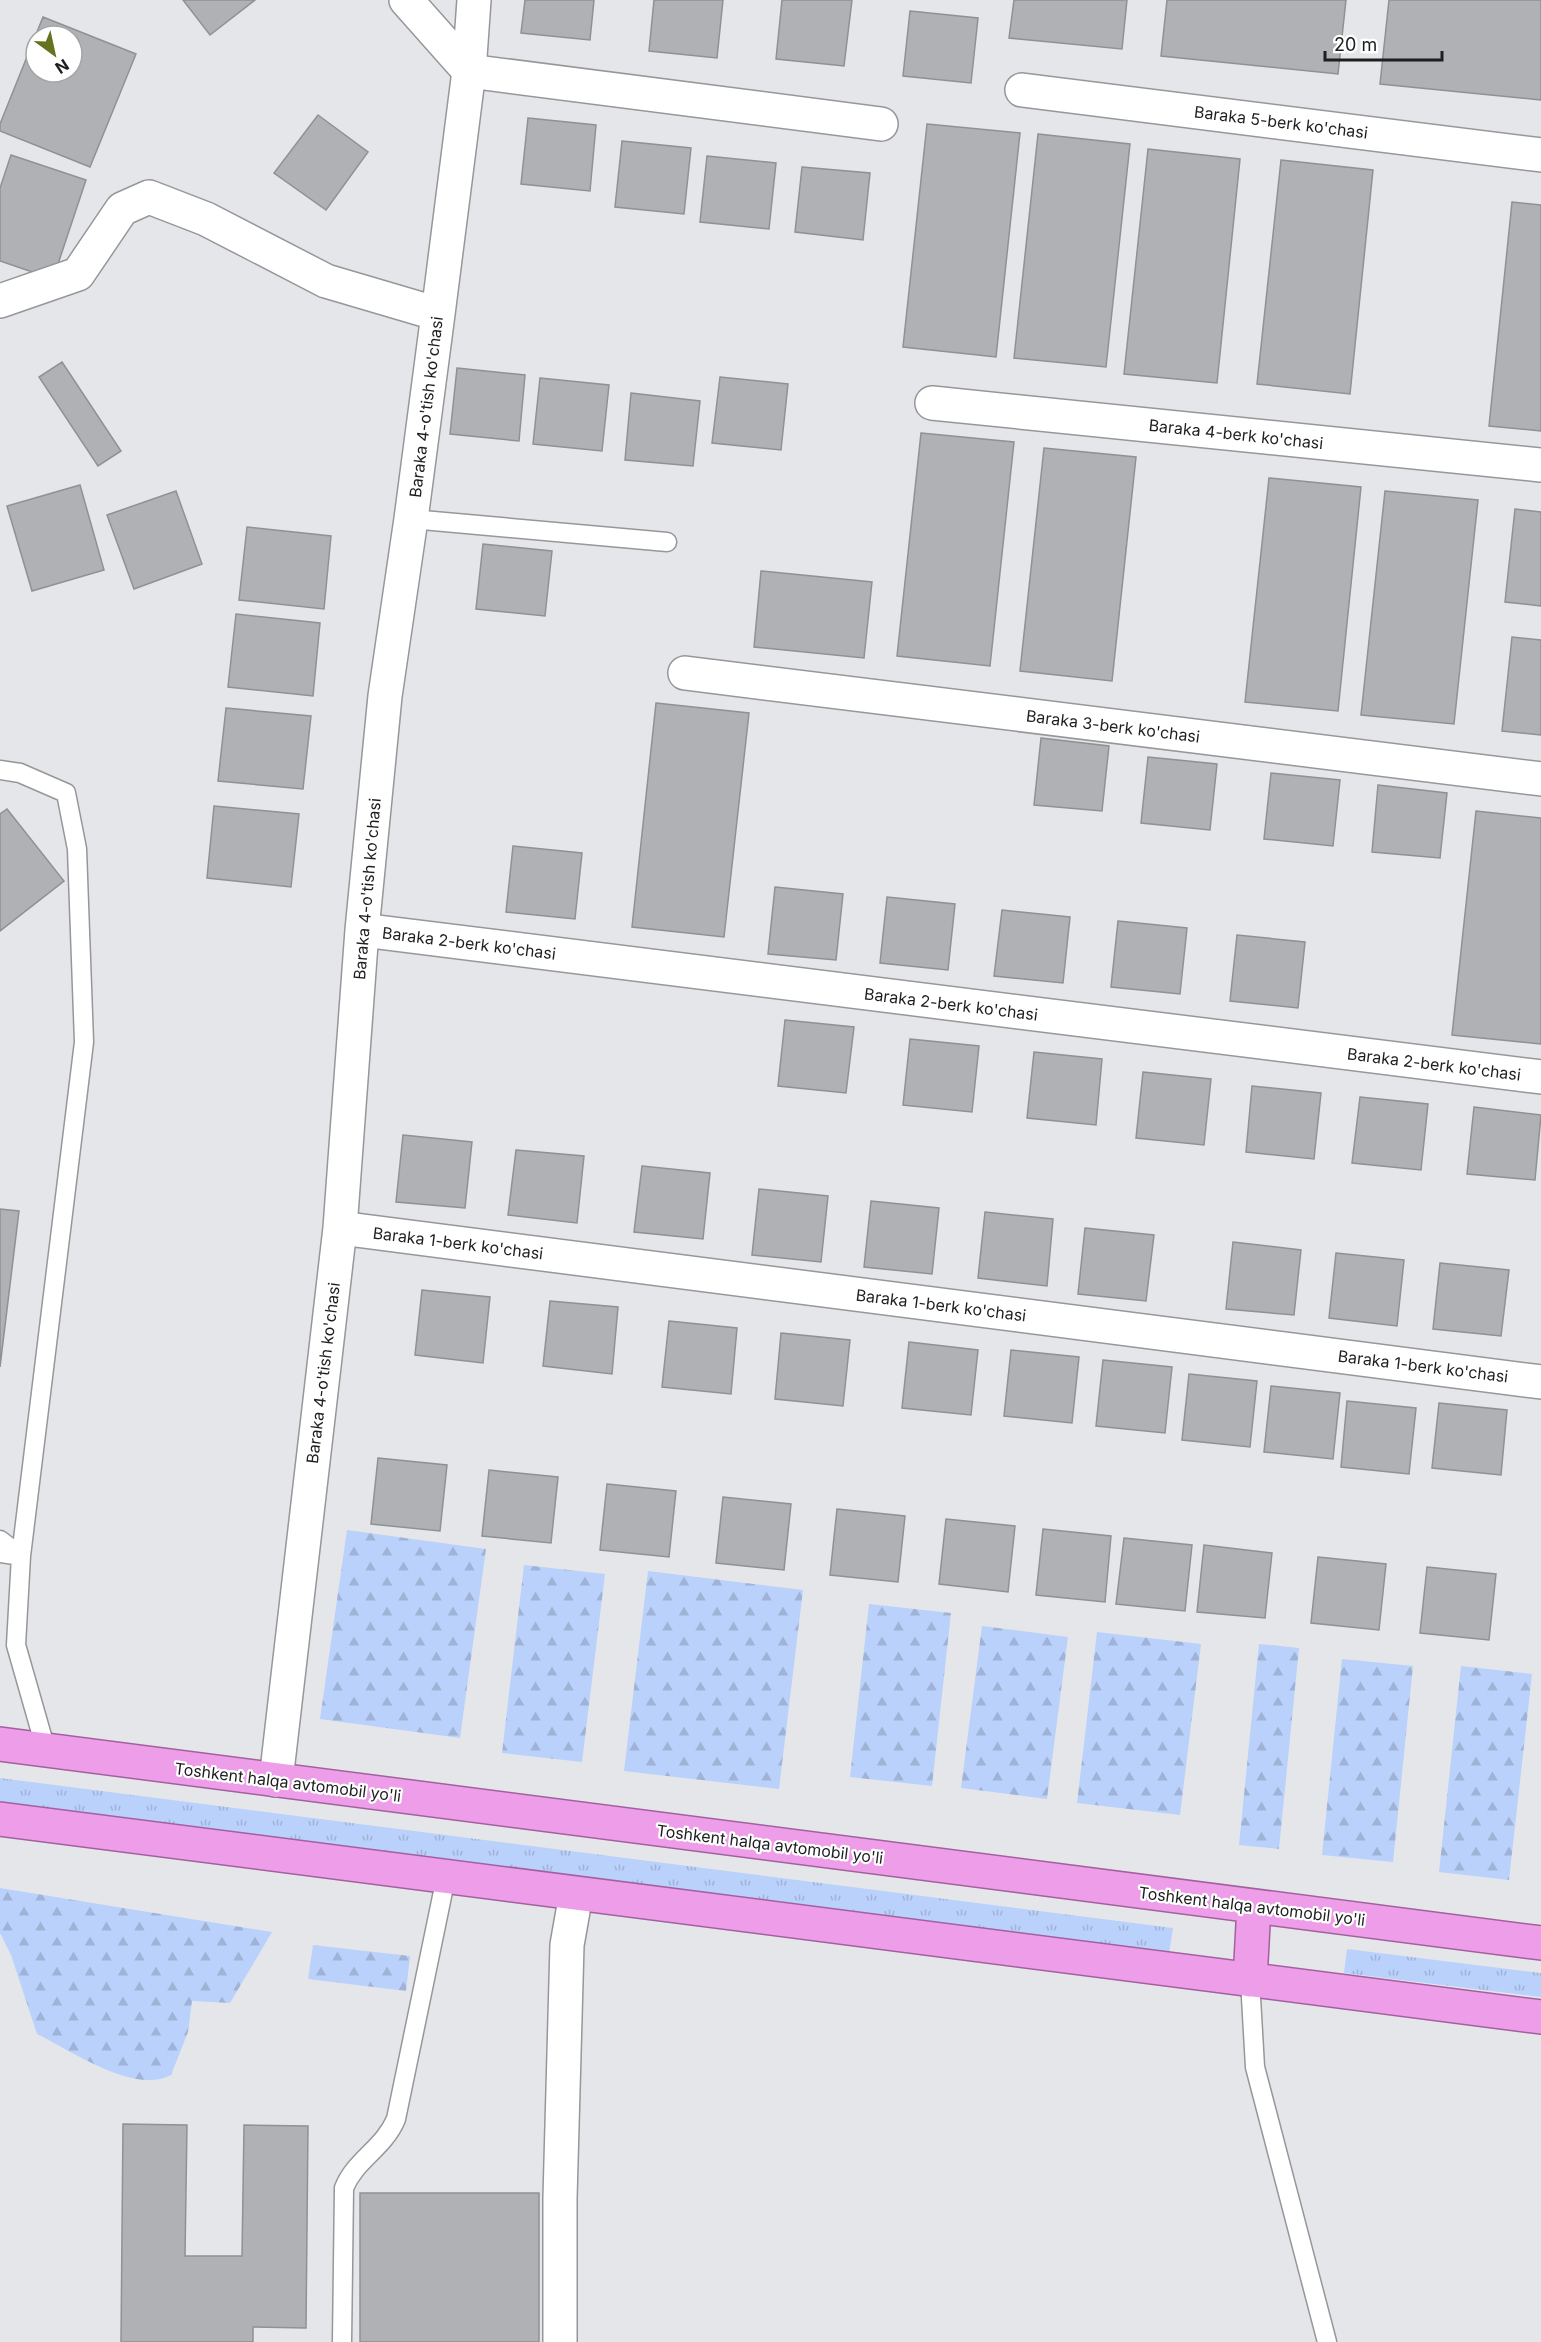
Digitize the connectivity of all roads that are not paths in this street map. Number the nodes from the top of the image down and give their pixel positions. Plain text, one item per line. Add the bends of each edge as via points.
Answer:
1 (406, 0) edge
2 (474, 0) edge
3 (469, 72) junction
4 (1022, 90) dead end
5 (881, 124) dead end
6 (1541, 155) edge
7 (0, 301) edge
8 (438, 314) junction
9 (932, 403) dead end
10 (1541, 465) edge
11 (411, 519) junction
12 (667, 542) dead end
13 (685, 673) dead end
14 (0, 770) edge
15 (1541, 778) edge
16 (362, 930) junction
17 (1541, 1077) edge
18 (340, 1228) junction
19 (1541, 1382) edge
20 (0, 1540) edge
21 (0, 1553) edge
22 (21, 1556) junction
23 (0, 1744) edge
24 (46, 1750) junction
25 (276, 1780) junction
26 (0, 1819) edge
27 (446, 1877) junction
28 (576, 1894) junction
29 (1254, 1906) junction
30 (1541, 1943) edge
31 (1250, 1980) junction
32 (1541, 2017) edge
33 (342, 2342) edge
34 (560, 2342) edge
35 (1327, 2342) edge

1 - 3 street
2 - 3 street, Baraka 4-o'tish ko'chasi
3 - 5 street
3 - 8 street, Baraka 4-o'tish ko'chasi
4 - 6 street, Baraka 5-berk ko'chasi
7 - 8 street via 78,274 122,209 149,197 206,219 326,281
8 - 11 street, Baraka 4-o'tish ko'chasi
9 - 10 street, Baraka 4-berk ko'chasi
11 - 12 lane
11 - 16 street, Baraka 4-o'tish ko'chasi via 384,696
13 - 15 street, Baraka 3-berk ko'chasi
14 - 22 lane via 20,773 66,793 77,849 84,1042
16 - 17 street, Baraka 2-berk ko'chasi
16 - 18 street, Baraka 4-o'tish ko'chasi
18 - 19 street, Baraka 1-berk ko'chasi
18 - 25 street, Baraka 4-o'tish ko'chasi
20 - 22 lane
21 - 22 lane
22 - 24 lane via 16,1645
23 - 24 highway, Toshkent halqa avtomobil yo'li
24 - 25 highway, Toshkent halqa avtomobil yo'li
25 - 29 highway, Toshkent halqa avtomobil yo'li
26 - 27 highway
27 - 28 highway
27 - 33 lane via 396,2119 389,2136 350,2174 344,2188
28 - 31 highway
28 - 34 street via 567,1945
29 - 30 highway, Toshkent halqa avtomobil yo'li
29 - 31 highway
31 - 32 highway
31 - 35 lane via 1255,2067

